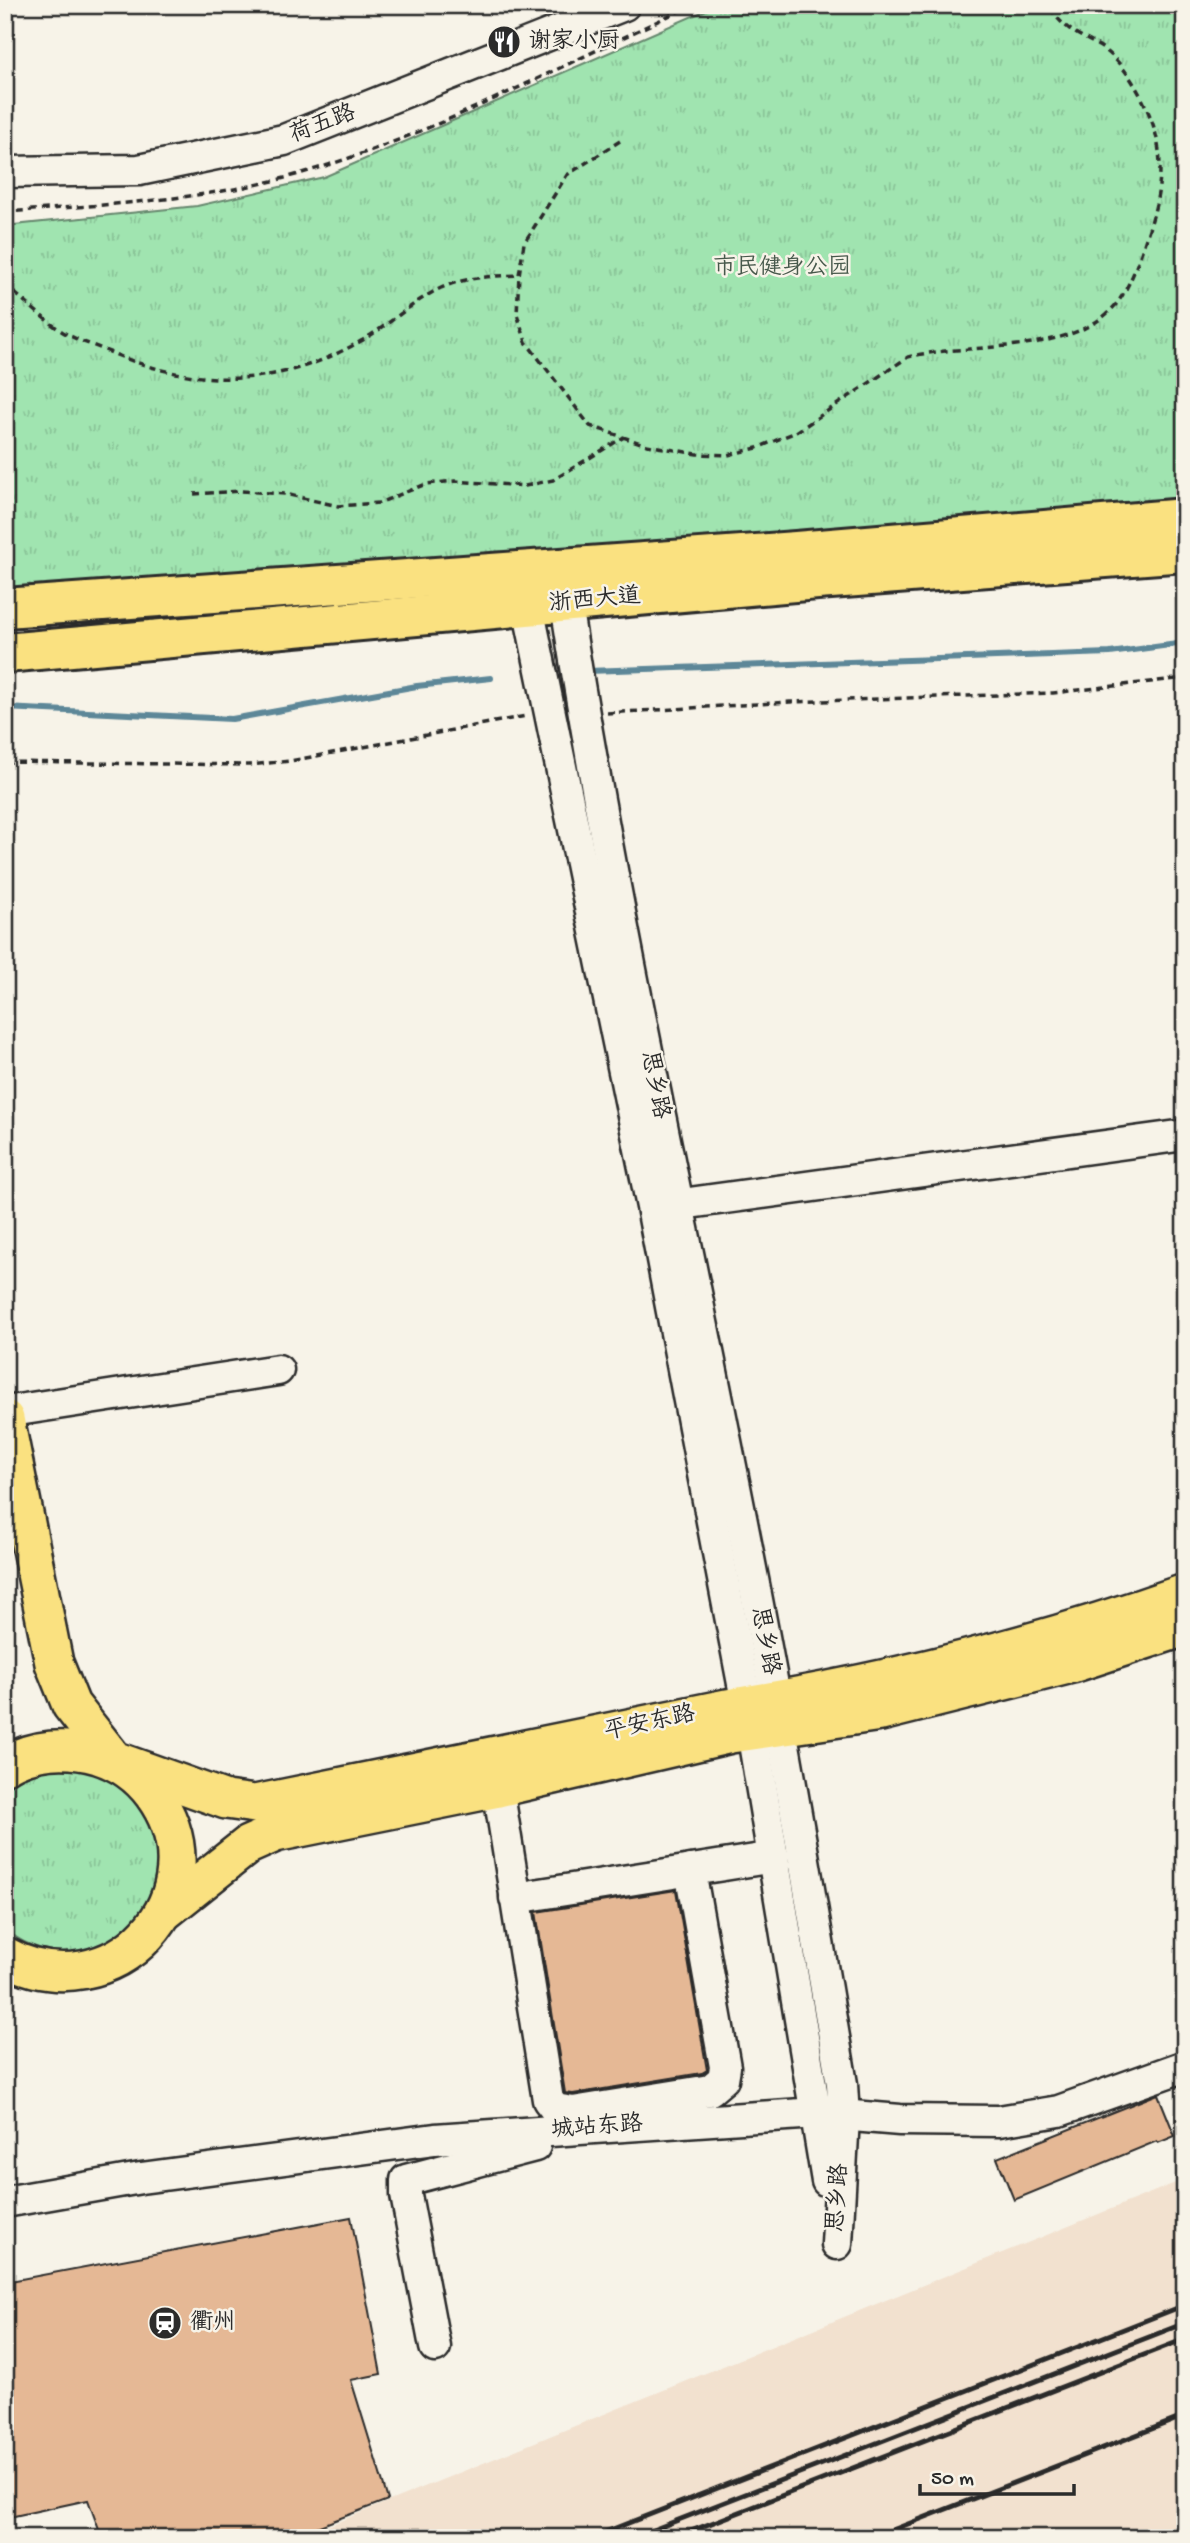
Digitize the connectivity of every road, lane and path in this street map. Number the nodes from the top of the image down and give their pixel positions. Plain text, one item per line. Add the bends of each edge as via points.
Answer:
1 (624, 5) edge
2 (1049, 5) edge
3 (620, 141) dead end
4 (5, 172) edge
5 (519, 275) junction
6 (5, 285) edge
7 (624, 437) junction
8 (194, 494) dead end
9 (1185, 518) edge
10 (1185, 552) edge
11 (566, 604) junction
12 (528, 607) junction
13 (5, 608) edge
14 (5, 653) edge
15 (1185, 1135) edge
16 (665, 1207) junction
17 (278, 1370) dead end
18 (5, 1412) edge
19 (5, 1419) edge
20 (1185, 1593) edge
21 (1185, 1627) edge
22 (763, 1716) junction
23 (114, 1760) junction
24 (5, 1765) edge
25 (498, 1788) junction
26 (774, 1857) junction
27 (690, 1870) junction
28 (515, 1898) junction
29 (165, 1911) junction
30 (5, 1956) edge
31 (1185, 2066) edge
32 (830, 2115) junction
33 (603, 2128) junction
34 (5, 2202) edge
35 (435, 2347) dead end

1 - 4 street, 荷五路 via 285,140 139,170
2 - 7 path via 1082,39 1114,57 1146,106 1157,135 1162,171 1156,206 1121,297 1102,317 1069,334 1013,346 908,357 796,432 757,448 728,455 697,454
3 - 5 path via 566,176 524,243
5 - 6 path via 478,277 440,288 360,342 311,364 257,379 234,380 178,374 124,358 64,332
5 - 7 path via 517,314 526,342 590,426
7 - 8 path via 553,480 525,486 454,481 426,484 379,503 338,506 285,494
9 - 13 highway, 浙西大道
10 - 11 highway, 浙西大道
11 - 12 highway, 浙西大道
11 - 16 street, 思乡路
12 - 14 highway, 浙西大道
12 - 16 street, 思乡路
15 - 16 street
16 - 22 street, 思乡路
17 - 18 street
19 - 23 main road via 54,1663 71,1705
20 - 22 main road, 平安东路 via 1129,1613
21 - 22 main road, 平安东路 via 1072,1664 881,1712
22 - 23 main road, 平安东路 via 255,1804 226,1800
22 - 25 main road, 平安东路
22 - 26 street, 思乡路
22 - 32 street, 思乡路 via 842,2084
23 - 24 main road via 79,1749 42,1750
23 - 29 main road via 143,1780 168,1820 175,1842 175,1877
25 - 28 street
25 - 29 main road, 平安东路 via 275,1833 248,1845
26 - 27 street
26 - 32 street, 思乡路
27 - 28 street
27 - 28 street via 725,2067 723,2080 710,2090 573,2112 555,2109 548,2101
29 - 30 main road via 144,1940 115,1961 85,1971 53,1973
31 - 32 street, 城站东路 via 1059,2111 999,2121
32 - 33 street, 城站东路
33 - 34 street, 城站东路 via 435,2139 141,2178
33 - 35 street via 406,2179

